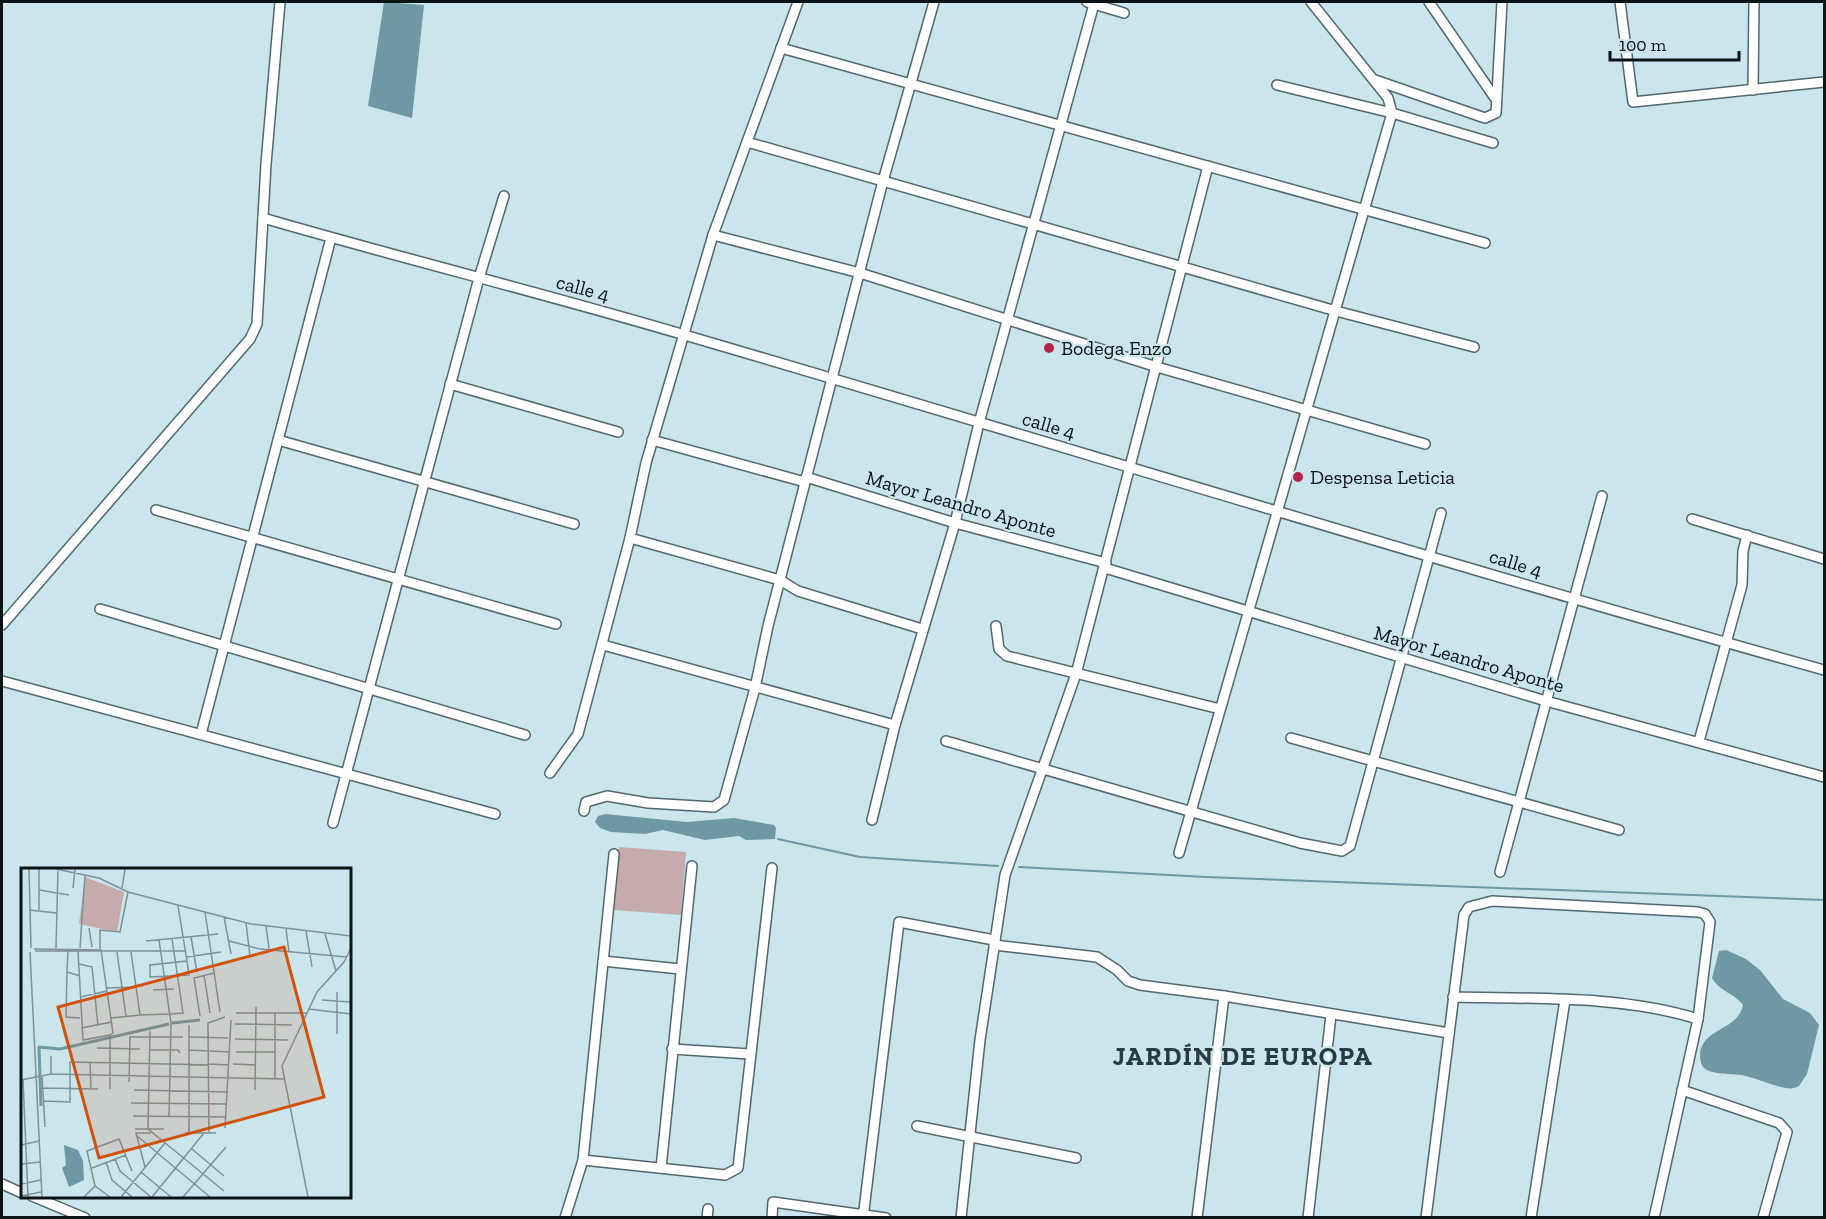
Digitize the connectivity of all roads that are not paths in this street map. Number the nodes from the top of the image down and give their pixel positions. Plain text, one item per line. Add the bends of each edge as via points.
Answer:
1 (280, 2) edge
2 (798, 2) edge
3 (934, 2) edge
4 (1311, 2) edge
5 (1429, 2) edge
6 (1502, 2) edge
7 (1620, 2) edge
8 (1754, 2) edge
9 (1090, 3) edge
10 (1124, 13) dead end
11 (781, 48) junction
12 (1375, 80) junction
13 (1824, 82) edge
14 (912, 84) junction
15 (1277, 85) dead end
16 (1753, 90) junction
17 (1495, 98) junction
18 (1392, 113) junction
19 (1062, 126) junction
20 (747, 142) junction
21 (1493, 142) dead end
22 (1208, 166) junction
23 (883, 181) junction
24 (504, 196) dead end
25 (1365, 210) junction
26 (263, 218) junction
27 (1034, 224) junction
28 (713, 235) junction
29 (331, 238) junction
30 (1485, 243) dead end
31 (1180, 266) junction
32 (860, 273) junction
33 (479, 278) junction
34 (1336, 311) junction
35 (1008, 321) junction
36 (683, 334) junction
37 (1474, 347) dead end
38 (1157, 367) junction
39 (831, 378) junction
40 (450, 384) junction
41 (1308, 410) junction
42 (979, 423) junction
43 (618, 432) dead end
44 (278, 440) junction
45 (652, 440) junction
46 (1425, 444) dead end
47 (1130, 467) junction
48 (806, 480) junction
49 (424, 482) junction
50 (1602, 495) dead end
51 (156, 510) dead end
52 (1279, 512) junction
53 (1441, 513) dead end
54 (1692, 519) dead end
55 (955, 523) junction
56 (574, 524) dead end
57 (1747, 536) junction
58 (253, 537) junction
59 (630, 538) junction
60 (1428, 555) junction
61 (1824, 559) edge
62 (1105, 566) junction
63 (398, 579) junction
64 (780, 580) junction
65 (1572, 600) junction
66 (100, 609) dead end
67 (1248, 612) junction
68 (556, 624) dead end
69 (2, 625) edge
70 (996, 626) dead end
71 (922, 629) junction
72 (1727, 643) junction
73 (603, 645) junction
74 (224, 646) junction
75 (1402, 658) junction
76 (1824, 670) edge
77 (1076, 674) junction
78 (2, 681) edge
79 (369, 688) junction
80 (755, 688) junction
81 (1546, 701) junction
82 (1220, 709) junction
83 (895, 725) junction
84 (201, 734) junction
85 (525, 735) dead end
86 (1291, 738) dead end
87 (946, 741) dead end
88 (1699, 741) junction
89 (1374, 761) junction
90 (1045, 768) junction
91 (346, 773) junction
92 (550, 773) dead end
93 (1824, 777) edge
94 (1520, 803) junction
95 (584, 811) dead end
96 (1191, 811) junction
97 (495, 813) dead end
98 (872, 820) dead end
99 (333, 823) dead end
100 (1619, 830) dead end
101 (1179, 853) dead end
102 (614, 854) dead end
103 (692, 866) dead end
104 (772, 868) dead end
105 (1500, 872) dead end
106 (994, 942) junction
107 (603, 961) junction
108 (680, 969) junction
109 (1224, 996) junction
110 (1453, 997) junction
111 (1565, 1000) junction
112 (1332, 1015) junction
113 (1698, 1019) junction
114 (1449, 1033) junction
115 (672, 1048) junction
116 (750, 1054) junction
117 (1682, 1090) junction
118 (917, 1126) dead end
119 (970, 1135) junction
120 (1076, 1158) dead end
121 (583, 1160) junction
122 (661, 1168) junction
123 (2, 1184) edge
124 (21, 1193) edge
125 (35, 1198) edge
126 (863, 1216) edge
127 (1200, 1217) edge
128 (85, 1218) edge
129 (565, 1218) edge
130 (772, 1218) edge
131 (886, 1218) edge
132 (961, 1218) edge
133 (1308, 1218) edge
134 (1426, 1218) edge
135 (1531, 1218) edge
136 (1654, 1218) edge
137 (1763, 1218) edge

1 - 26 street
2 - 11 street
3 - 14 street
4 - 12 street
5 - 17 street
6 - 17 street
7 - 16 street via 1633,102
8 - 16 street
9 - 10 street
9 - 19 street
11 - 14 street
11 - 20 street
12 - 17 street via 1485,118 1496,113
12 - 18 street via 1388,98
13 - 16 street
14 - 19 street
14 - 23 street
15 - 18 street
18 - 21 street
18 - 25 street
19 - 22 street
19 - 27 street
20 - 23 street
20 - 28 street
22 - 25 street
22 - 31 street
23 - 27 street
23 - 32 street
24 - 33 street
25 - 30 street
25 - 34 street
26 - 29 street, calle 4
26 - 69 street via 257,324 250,339
27 - 31 street
27 - 35 street
28 - 32 street
28 - 36 street
29 - 33 street, calle 4
29 - 44 street
31 - 34 street
31 - 38 street
32 - 35 street
32 - 39 street
33 - 36 street, calle 4
33 - 40 street
34 - 37 street
34 - 41 street
35 - 38 street
35 - 42 street
36 - 39 street, calle 4
36 - 45 street
38 - 41 street
38 - 47 street
39 - 42 street, calle 4
39 - 48 street
40 - 43 street
40 - 49 street
41 - 46 street
41 - 52 street
42 - 47 street, calle 4
42 - 55 street
44 - 49 street
44 - 58 street
45 - 48 street, Mayor Leandro Aponte
45 - 59 street
47 - 52 street, calle 4
47 - 62 street
48 - 55 street, Mayor Leandro Aponte
48 - 64 street
49 - 56 street
49 - 63 street
50 - 65 street
51 - 58 street
52 - 60 street, calle 4
52 - 67 street
53 - 60 street
54 - 57 street
55 - 62 street, Mayor Leandro Aponte
55 - 71 street
57 - 61 street
57 - 72 street via 1742,585
58 - 63 street
58 - 74 street
59 - 64 street
59 - 73 street
60 - 65 street, calle 4
60 - 75 street
62 - 67 street, Mayor Leandro Aponte
62 - 77 street
63 - 68 street
63 - 79 street
64 - 71 street via 798,591
64 - 80 street
65 - 72 street, calle 4
65 - 81 street
66 - 74 street
67 - 75 street, Mayor Leandro Aponte
67 - 82 street
70 - 77 street via 999,649 1007,656
71 - 83 street
72 - 76 street, calle 4
72 - 88 street
73 - 80 street
73 - 92 street via 578,734
74 - 79 street
74 - 84 street
75 - 81 street, Mayor Leandro Aponte
75 - 89 street
77 - 82 street
77 - 90 street
78 - 84 street
79 - 85 street
79 - 91 street
80 - 83 street
80 - 95 street via 724,800 714,807 607,796 586,802
81 - 88 street, Mayor Leandro Aponte
81 - 94 street
82 - 96 street
83 - 98 street
84 - 91 street
86 - 89 street
87 - 90 street
88 - 93 street, Mayor Leandro Aponte
89 - 94 street
89 - 96 street via 1350,846 1342,851 1300,843
90 - 96 street
90 - 106 street via 1005,875
91 - 97 street
91 - 99 street
94 - 100 street
94 - 105 street
96 - 101 street
102 - 107 street
103 - 108 street
104 - 116 street
106 - 109 street via 1097,957 1128,981 1140,985
106 - 119 street
106 - 126 street via 899,922
107 - 108 street
107 - 121 street
108 - 115 street
109 - 112 street
109 - 127 street
110 - 111 street
110 - 113 street via 1464,915 1469,907 1507,901 1698,912 1710,922
110 - 114 street
111 - 113 street via 1665,1009
111 - 135 street
112 - 114 street
112 - 133 street
113 - 117 street
114 - 134 street
115 - 116 street
115 - 122 street
116 - 122 street via 738,1168 725,1175
117 - 136 street
117 - 137 street via 1779,1123 1787,1132
118 - 119 street
119 - 120 street
119 - 132 street
121 - 122 street
121 - 129 street
123 - 124 street
125 - 128 street
126 - 130 street via 773,1203
126 - 131 street

